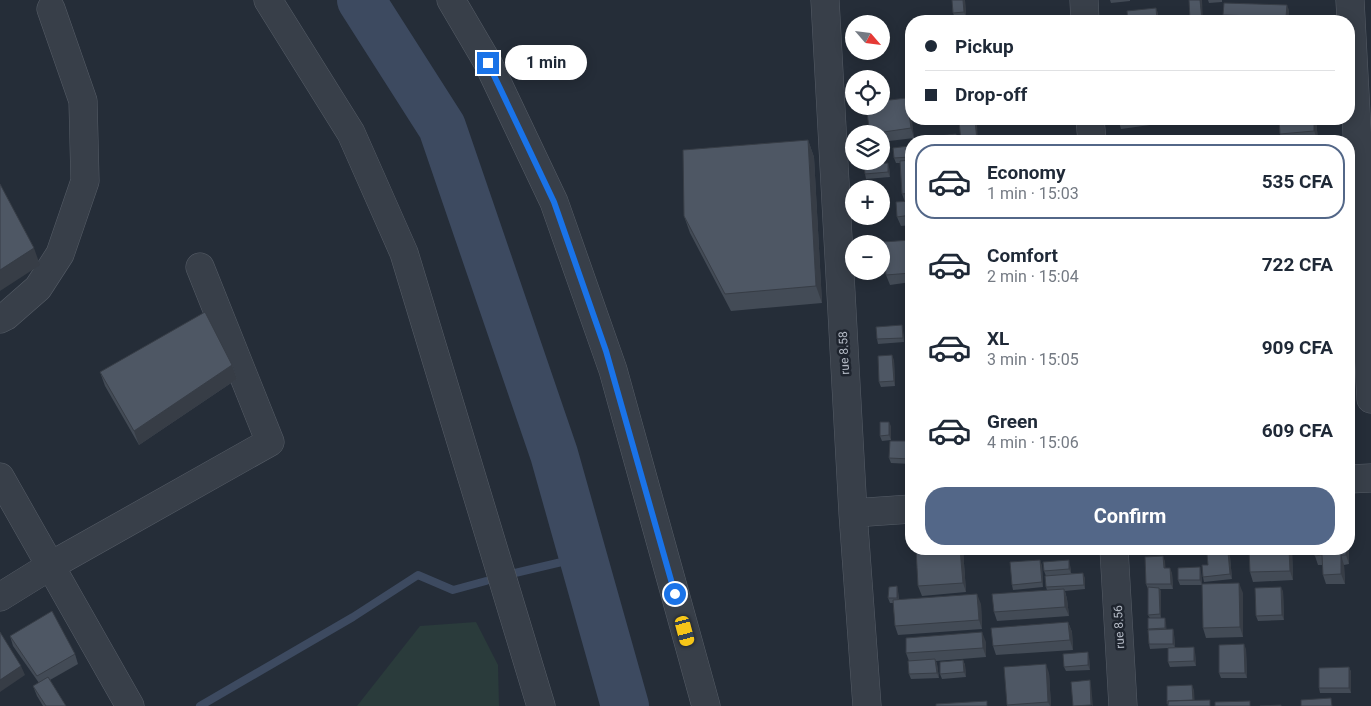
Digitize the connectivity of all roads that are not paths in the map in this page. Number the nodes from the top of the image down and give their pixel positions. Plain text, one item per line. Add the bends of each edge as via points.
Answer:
1 (268, 0) edge
2 (451, 0) edge
3 (825, 0) edge
4 (1084, 0) edge
5 (1350, 0) edge
6 (54, 3) edge
7 (1085, 15) edge
8 (1351, 15) edge
9 (1355, 95) edge
10 (200, 267) dead end
11 (0, 320) edge
12 (1371, 399) edge
13 (0, 477) edge
14 (1371, 478) edge
15 (1355, 479) edge
16 (905, 509) edge
17 (853, 513) junction
18 (1114, 555) edge
19 (50, 566) junction
20 (0, 597) edge
21 (130, 706) edge
22 (540, 706) edge
23 (706, 706) edge
24 (867, 706) edge
25 (1124, 706) edge

1 - 22 street via 351,133 404,253
2 - 23 street via 488,63 554,202 613,370
3 - 17 street, rue 8.58
4 - 7 street
5 - 8 street
6 - 11 street via 83,101 85,181 60,254 38,288
9 - 12 street
10 - 19 street via 270,442
13 - 19 street
14 - 15 street
16 - 17 street
17 - 24 street, rue 8.58
18 - 25 street, rue 8.56
19 - 20 street
19 - 21 street

